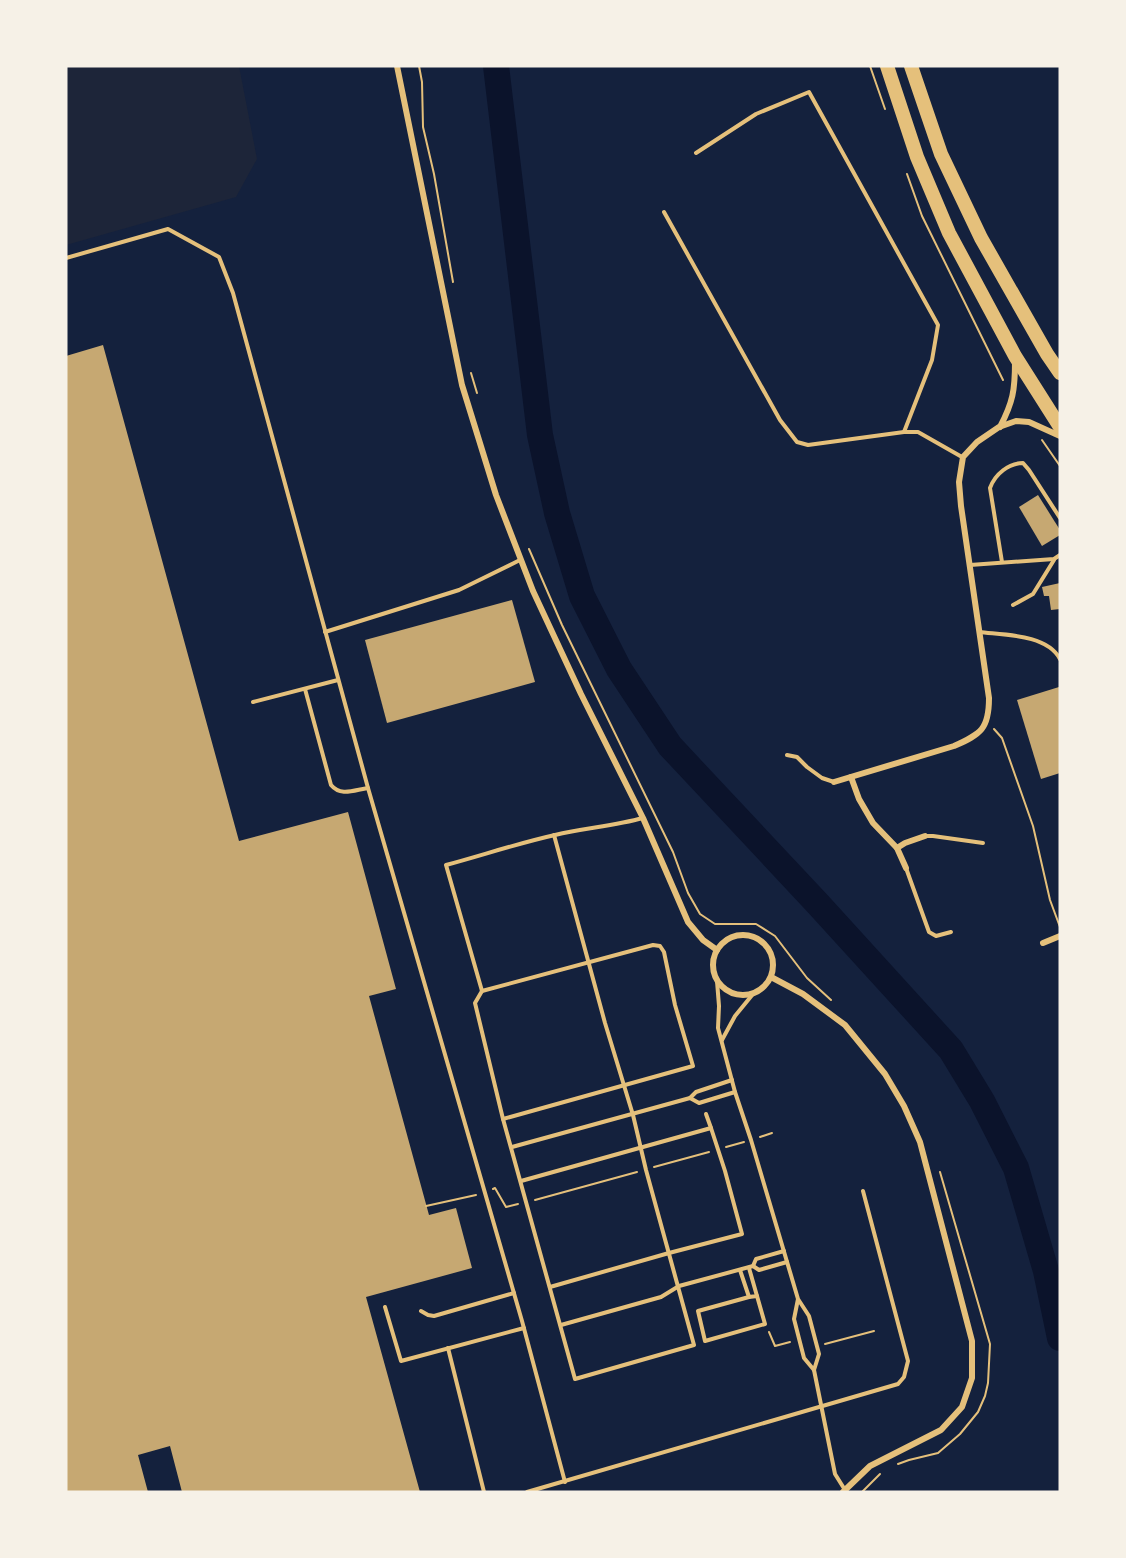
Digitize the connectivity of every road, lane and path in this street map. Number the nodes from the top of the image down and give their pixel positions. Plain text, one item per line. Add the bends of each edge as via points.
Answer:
1 (397, 66) edge
2 (419, 66) edge
3 (870, 66) edge
4 (886, 66) edge
5 (911, 66) edge
6 (885, 109) dead end
7 (696, 153) dead end
8 (907, 173) dead end
9 (664, 212) dead end
10 (66, 258) edge
11 (453, 282) dead end
12 (1015, 356) junction
13 (471, 373) dead end
14 (1060, 373) edge
15 (1004, 381) dead end
16 (477, 395) dead end
17 (999, 427) junction
18 (1060, 428) edge
19 (903, 432) junction
20 (1060, 436) edge
21 (1043, 440) dead end
22 (963, 457) junction
23 (1060, 466) edge
24 (1060, 518) edge
25 (527, 544) dead end
26 (1060, 555) edge
27 (520, 560) junction
28 (1054, 560) junction
29 (1002, 562) junction
30 (970, 565) junction
31 (1013, 605) dead end
32 (325, 632) junction
33 (978, 632) junction
34 (1060, 659) edge
35 (338, 680) junction
36 (305, 689) junction
37 (253, 702) dead end
38 (986, 723) junction
39 (787, 755) dead end
40 (851, 777) junction
41 (834, 782) joint
42 (368, 788) junction
43 (643, 818) junction
44 (555, 835) junction
45 (925, 836) joint
46 (983, 843) dead end
47 (897, 848) junction
48 (906, 868) joint
49 (1060, 927) edge
50 (951, 932) dead end
51 (1060, 936) edge
52 (1043, 943) dead end
53 (717, 950) junction
54 (589, 962) junction
55 (771, 977) junction
56 (717, 981) junction
57 (482, 991) junction
58 (753, 994) junction
59 (837, 1006) dead end
60 (722, 1041) junction
61 (732, 1080) junction
62 (623, 1085) junction
63 (735, 1092) junction
64 (690, 1098) junction
65 (706, 1114) dead end
66 (633, 1115) junction
67 (503, 1119) junction
68 (711, 1128) junction
69 (772, 1133) dead end
70 (751, 1140) junction
71 (512, 1147) junction
72 (640, 1147) junction
73 (719, 1149) junction
74 (646, 1170) junction
75 (940, 1171) dead end
76 (521, 1181) junction
77 (864, 1191) dead end
78 (485, 1193) junction
79 (527, 1203) junction
80 (426, 1206) dead end
81 (784, 1251) junction
82 (669, 1253) junction
83 (788, 1262) junction
84 (751, 1267) junction
85 (740, 1270) junction
86 (679, 1286) junction
87 (550, 1287) junction
88 (514, 1293) junction
89 (757, 1296) junction
90 (749, 1298) junction
91 (798, 1299) junction
92 (385, 1307) dead end
93 (421, 1311) dead end
94 (561, 1325) junction
95 (524, 1328) junction
96 (448, 1348) junction
97 (814, 1370) junction
98 (821, 1407) junction
99 (892, 1467) dead end
100 (883, 1471) dead end
101 (565, 1482) junction
102 (844, 1491) edge
103 (484, 1492) edge
104 (527, 1492) edge
105 (862, 1492) edge

1 - 27 street via 462,385
2 - 11 path via 423,127
3 - 6 path
4 - 12 main road via 917,157 949,233
5 - 14 main road via 941,154 981,238
7 - 19 lane via 756,114 809,92 938,325 932,360
8 - 15 path via 922,216
9 - 19 lane via 780,420 797,442 808,445
10 - 32 lane via 168,229 219,257 233,293
12 - 17 street via 1014,393
12 - 18 main road
13 - 16 path
17 - 20 street via 1016,421 1029,422
17 - 22 street
19 - 22 lane via 918,432
21 - 23 path
22 - 30 street via 959,482
24 - 29 lane via 1023,463 1015,463 997,474 990,488
25 - 59 path via 700,914 715,924 756,924 775,936 807,978
26 - 28 lane
27 - 32 lane via 459,590
27 - 43 street
28 - 29 lane
28 - 31 lane via 1033,594
29 - 30 lane
30 - 33 street
32 - 35 lane
33 - 34 lane via 1031,638 1048,645
33 - 38 street via 989,698
35 - 36 lane
35 - 42 lane
36 - 37 lane
36 - 42 lane via 334,790
38 - 40 street via 976,735 954,746
38 - 49 path via 998,731 1006,749
39 - 41 lane via 797,757 822,778
40 - 41 street
40 - 47 street via 873,823
42 - 78 lane
43 - 44 lane
43 - 53 street via 688,922
44 - 54 lane
44 - 57 lane via 446,865
45 - 46 lane
45 - 47 street
47 - 48 street
48 - 50 lane via 929,932 936,936
51 - 52 street
53 - 55 street via 739,935 757,938 770,950 774,968
53 - 56 street via 713,971
54 - 57 lane
54 - 62 lane
54 - 62 lane via 653,945 664,952 693,1066
55 - 58 street
55 - 102 street via 803,994 845,1025 885,1074 904,1106 920,1142 972,1341 972,1378 962,1407 941,1430 870,1466
56 - 58 street via 733,994
56 - 60 lane
57 - 67 lane via 475,1003
58 - 60 lane
60 - 61 lane
61 - 63 lane
61 - 64 lane via 696,1092
62 - 66 lane
62 - 67 lane
63 - 64 lane via 699,1103
63 - 70 lane
64 - 66 lane
65 - 68 lane
66 - 71 lane
66 - 72 lane
67 - 71 lane
68 - 72 lane
68 - 73 lane
69 - 70 path
70 - 73 path
70 - 81 lane
71 - 76 lane
72 - 74 lane
72 - 76 lane
73 - 74 path
73 - 82 lane via 742,1234
74 - 79 path
74 - 82 lane
75 - 99 path via 990,1344 988,1383 978,1412 960,1434 938,1453
76 - 79 lane
77 - 98 lane via 908,1361 898,1384
78 - 79 path via 495,1188 506,1207
78 - 80 path
78 - 88 lane
79 - 87 lane
81 - 83 lane
81 - 84 lane via 756,1259
82 - 86 lane
82 - 87 lane
83 - 84 lane via 759,1270
83 - 91 lane
84 - 85 lane
84 - 89 lane
85 - 86 lane
85 - 90 lane
86 - 94 lane via 661,1297
86 - 94 lane via 694,1346 575,1379
87 - 94 lane
88 - 93 lane via 434,1316
88 - 95 lane
89 - 90 lane
89 - 90 lane via 765,1324 705,1341 698,1311
91 - 97 lane via 808,1316 819,1354
91 - 97 lane via 794,1319 804,1358
92 - 96 lane via 401,1361
95 - 96 lane
95 - 101 lane
96 - 103 lane
97 - 98 lane
98 - 101 lane
98 - 102 lane via 835,1474
100 - 105 path
101 - 104 lane

